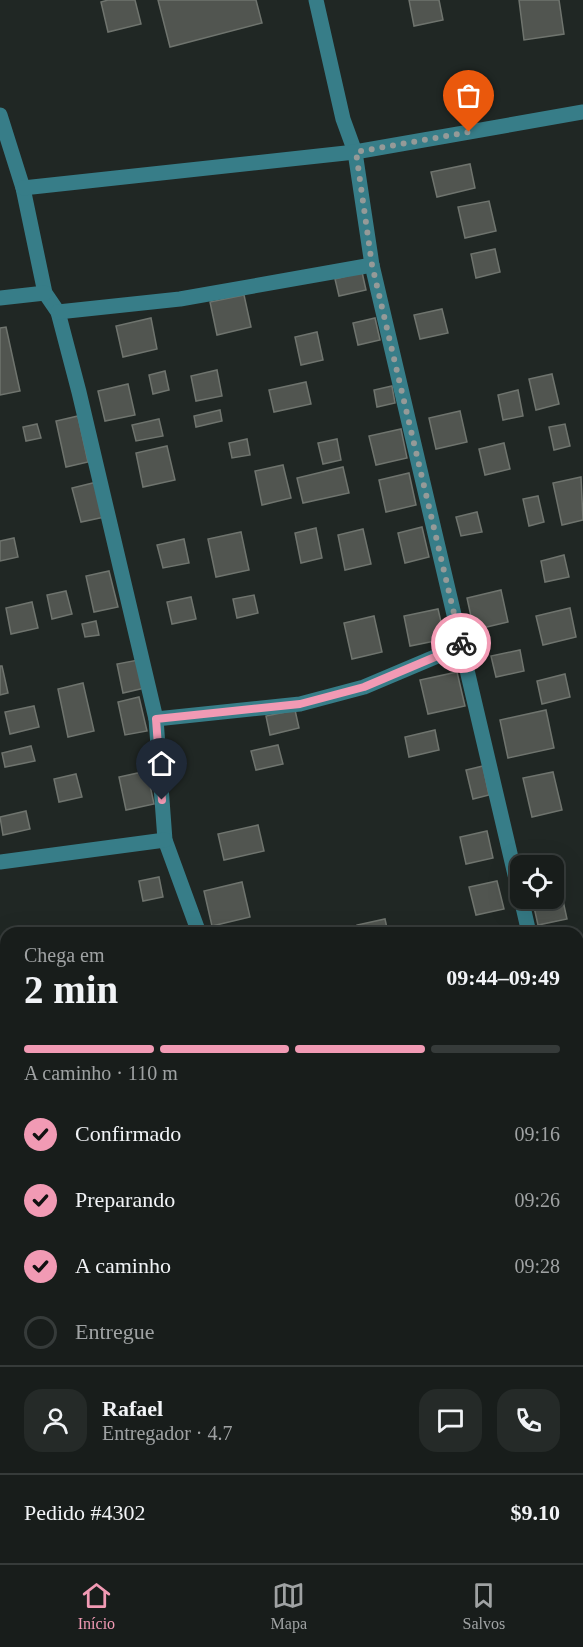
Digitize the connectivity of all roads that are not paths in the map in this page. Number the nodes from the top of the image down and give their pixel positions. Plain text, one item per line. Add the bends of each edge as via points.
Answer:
1 (316, 0) edge
2 (583, 112) edge
3 (0, 115) edge
4 (356, 152) junction
5 (23, 188) junction
6 (372, 265) junction
7 (45, 293) junction
8 (0, 298) edge
9 (58, 312) junction
10 (461, 646) junction
11 (156, 719) junction
12 (165, 840) junction
13 (511, 855) edge
14 (0, 862) edge
15 (524, 909) edge
16 (197, 927) edge
17 (528, 927) edge

1 - 4 street via 343,119
2 - 4 street
3 - 5 street
4 - 5 street
4 - 6 street
5 - 7 street
6 - 9 street via 180,299
6 - 10 street
7 - 8 street
7 - 9 street
9 - 11 street
10 - 11 street via 364,687 300,704
10 - 13 street
11 - 12 street
12 - 14 street
12 - 16 street
15 - 17 street

